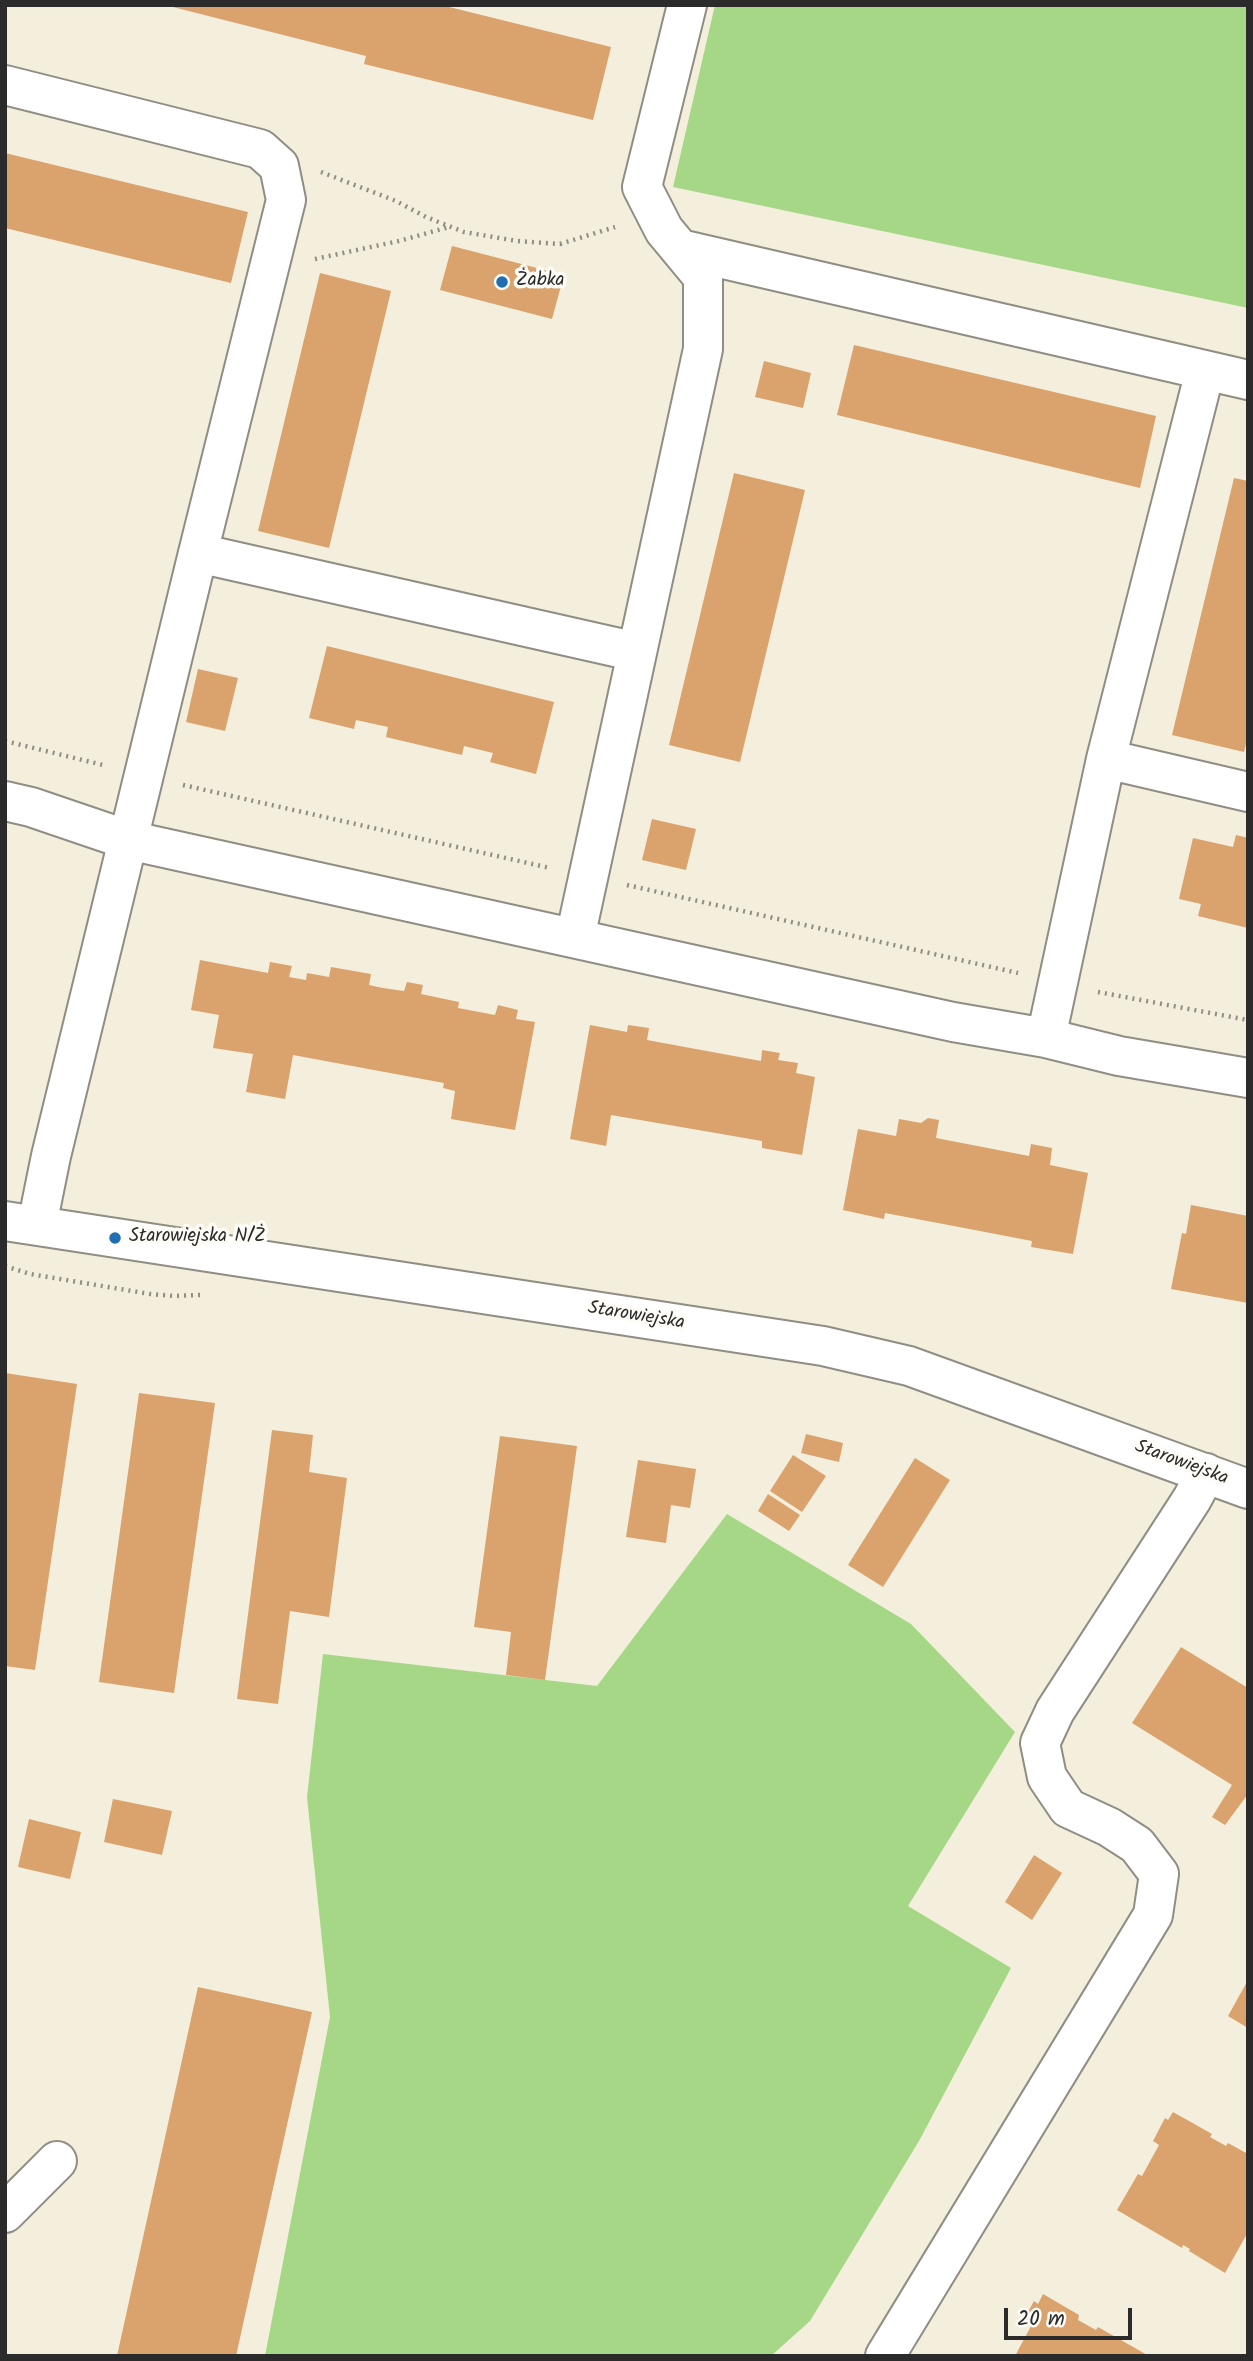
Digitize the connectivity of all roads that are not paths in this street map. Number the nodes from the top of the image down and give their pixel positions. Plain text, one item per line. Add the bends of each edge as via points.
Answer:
1 (687, 5) edge
2 (5, 86) edge
3 (680, 249) junction
4 (1205, 371) junction
5 (1248, 380) edge
6 (198, 554) junction
7 (636, 652) junction
8 (1106, 759) junction
9 (1248, 792) edge
10 (5, 801) edge
11 (128, 840) junction
12 (575, 937) junction
13 (1046, 1038) junction
14 (1248, 1078) edge
15 (21, 1223) edge
16 (1206, 1473) junction
17 (1248, 1489) edge
18 (57, 2161) dead end
19 (5, 2213) edge
20 (885, 2356) edge

1 - 3 street via 642,187 664,230
2 - 6 street via 260,149 279,166 286,200
3 - 4 street
3 - 7 street via 703,277 703,349
4 - 5 street
4 - 8 street
6 - 7 street
6 - 11 street
7 - 12 street
8 - 9 street
8 - 13 street
10 - 11 street
11 - 12 street
11 - 15 street via 51,1156
12 - 13 street
13 - 14 street
15 - 16 street, Starowiejska via 823,1346 909,1366
16 - 17 street, Starowiejska
16 - 20 street via 1055,1711 1040,1743 1047,1777 1068,1808 1137,1845 1159,1874 1153,1915
18 - 19 street

